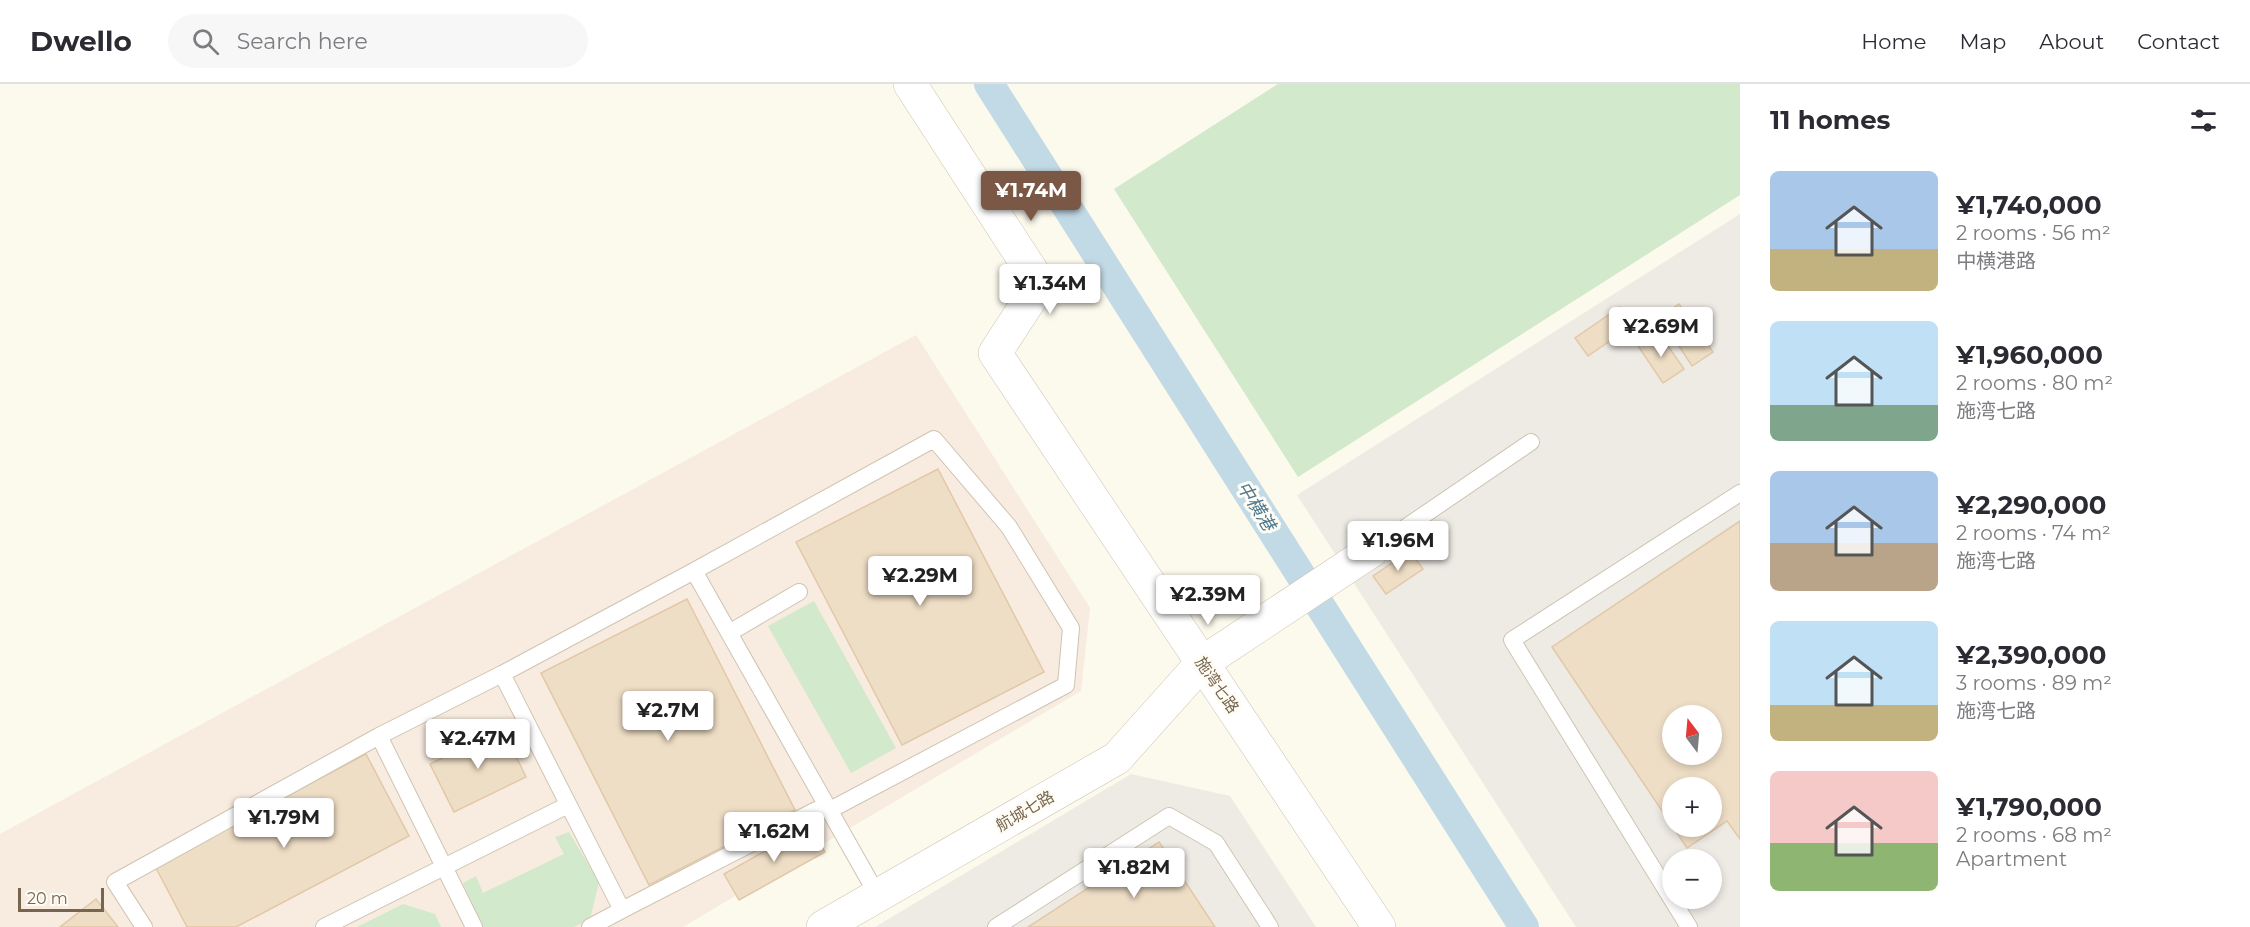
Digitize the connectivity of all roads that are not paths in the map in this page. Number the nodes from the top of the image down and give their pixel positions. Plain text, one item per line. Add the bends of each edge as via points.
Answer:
1 (910, 84) edge
2 (1531, 442) dead end
3 (1740, 493) edge
4 (1371, 551) joint
5 (694, 571) junction
6 (799, 592) dead end
7 (729, 633) junction
8 (1202, 663) junction
9 (502, 674) junction
10 (379, 736) junction
11 (568, 805) junction
12 (828, 808) junction
13 (444, 866) junction
14 (878, 896) junction
15 (622, 910) junction
16 (144, 927) edge
17 (324, 927) edge
18 (474, 927) edge
19 (590, 927) edge
20 (823, 927) edge
21 (996, 927) edge
22 (1270, 927) edge
23 (1379, 927) edge
24 (1689, 927) edge

1 - 8 street, 施湾七路 via 1040,284 995,353
2 - 4 lane
3 - 24 lane via 1512,640
4 - 8 street, 航城七路
5 - 7 lane
5 - 9 lane
5 - 12 lane via 934,439 1009,527 1071,628 1066,684
6 - 7 lane
7 - 12 lane
8 - 14 street, 航城七路 via 1117,758
8 - 23 street, 施湾七路
9 - 10 lane
9 - 11 lane
10 - 13 lane
10 - 16 lane via 115,882
11 - 13 lane
11 - 15 lane
12 - 14 lane
12 - 15 lane
13 - 17 lane
13 - 18 lane
14 - 20 street, 航城七路
15 - 19 lane
21 - 22 lane via 1169,816 1216,843

